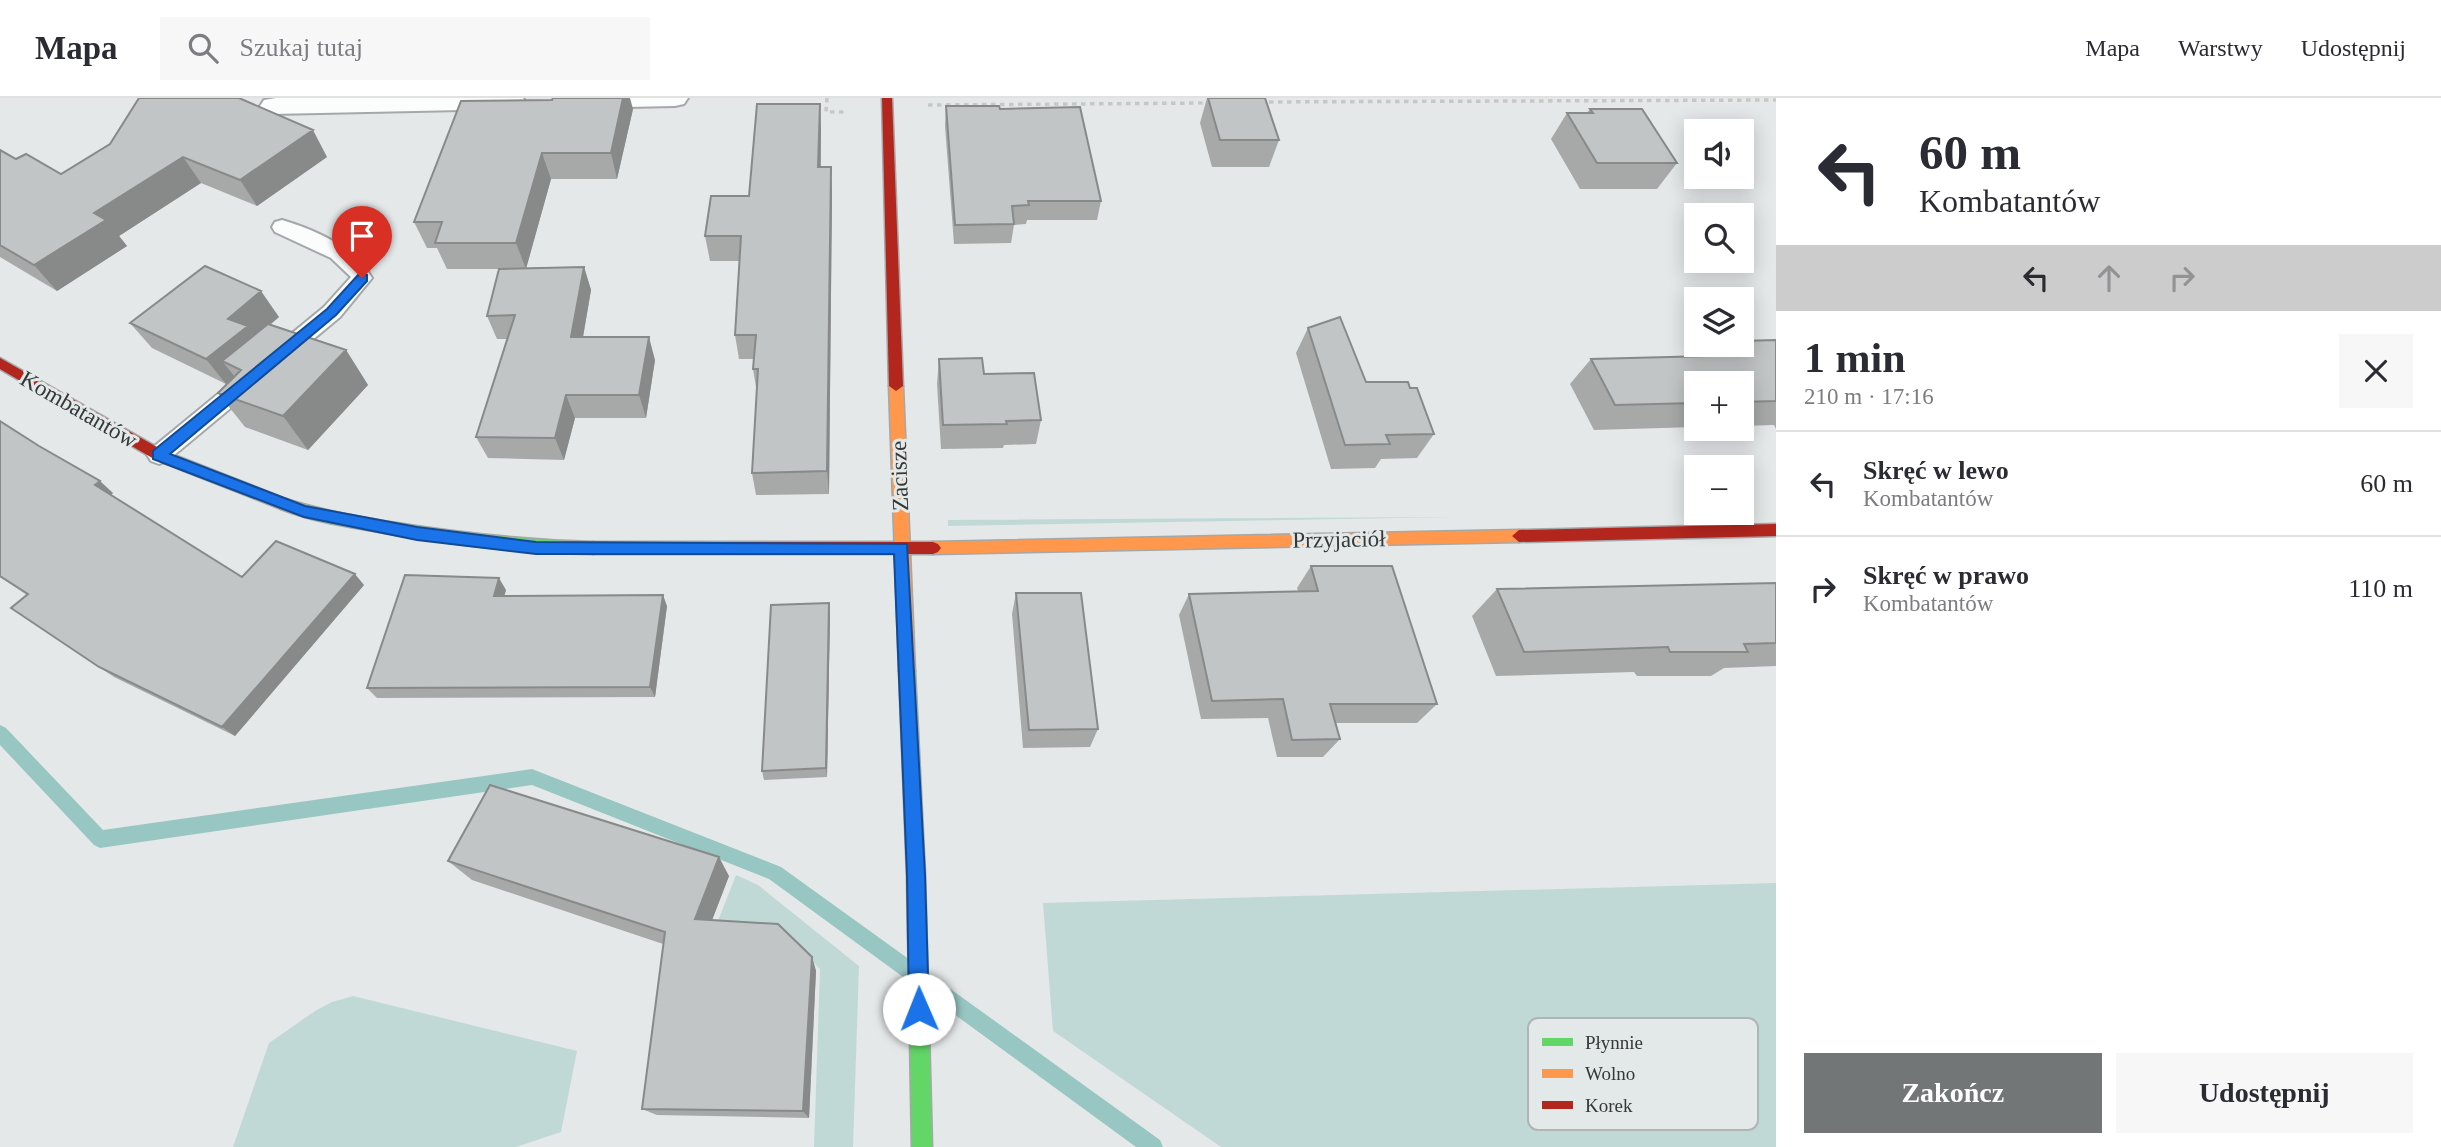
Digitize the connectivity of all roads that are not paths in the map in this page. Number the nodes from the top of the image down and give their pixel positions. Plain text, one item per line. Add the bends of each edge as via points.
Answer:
1 (674, 98) edge
2 (887, 98) edge
3 (272, 106) dead end
4 (282, 227) dead end
5 (0, 363) edge
6 (159, 455) junction
7 (1776, 530) edge
8 (901, 548) junction
9 (922, 1147) edge

1 - 3 street
2 - 8 street, Zacisze
4 - 6 lane, Kombatantów via 347,259 362,278 332,312
5 - 6 street, Kombatantów
6 - 8 street, Kombatantów via 304,512 417,534 536,548
7 - 8 street, Przyjaciół
8 - 9 street, Zacisze via 916,875

